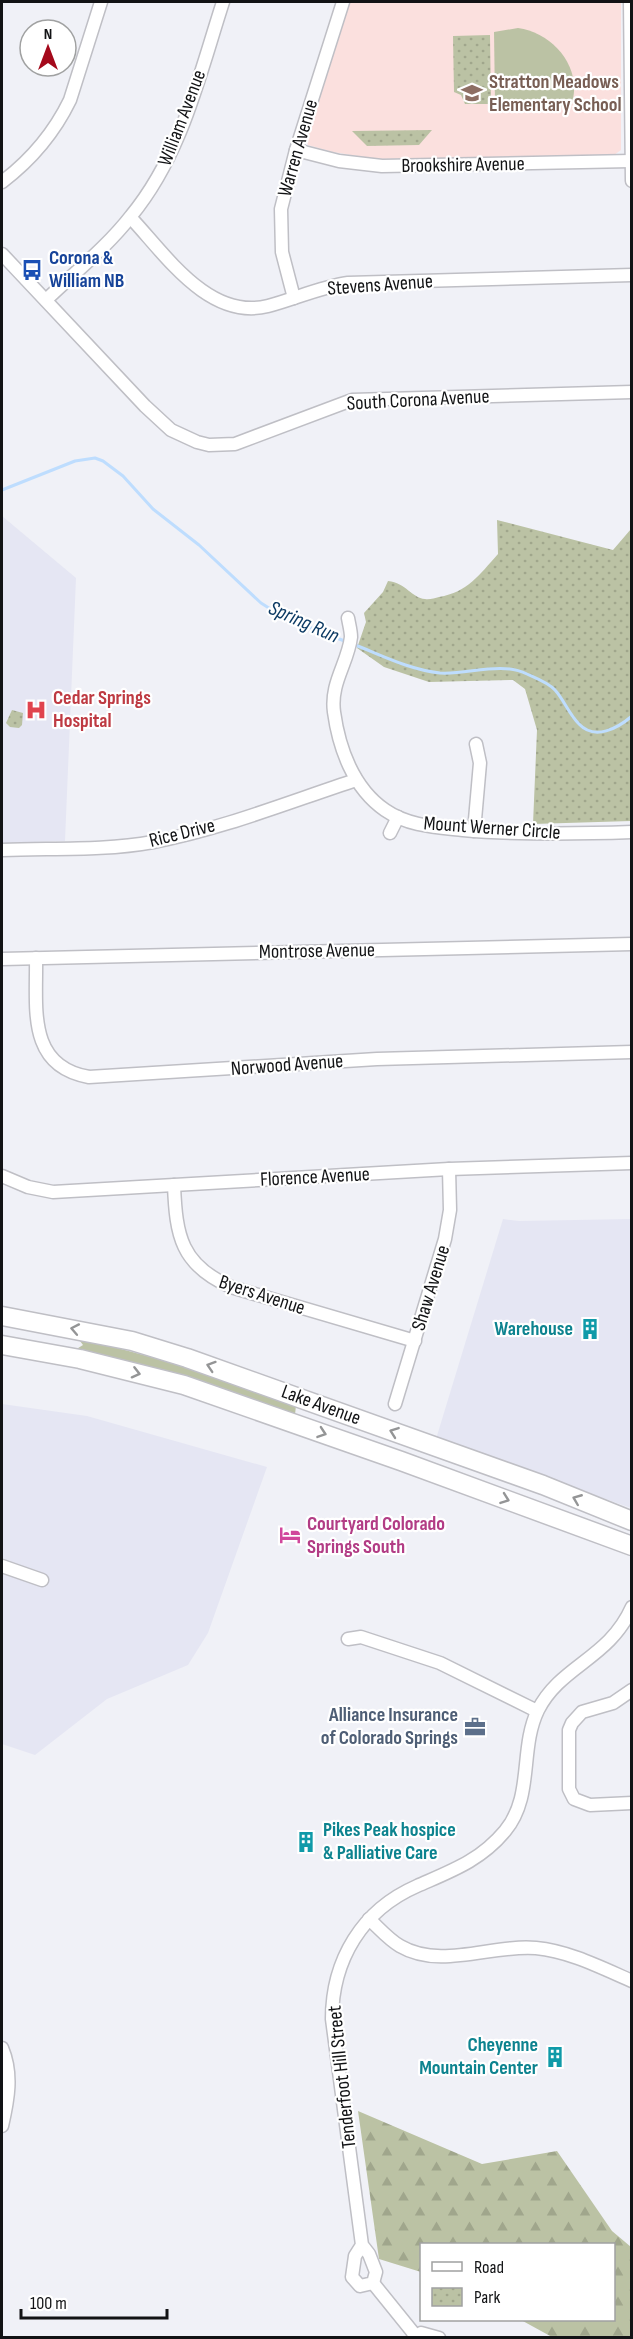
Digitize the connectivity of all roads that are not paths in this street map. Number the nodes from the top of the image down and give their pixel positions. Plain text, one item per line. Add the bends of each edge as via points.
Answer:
1 (101, 2) edge
2 (223, 2) edge
3 (343, 2) edge
4 (630, 2) edge
5 (296, 150) junction
6 (631, 161) edge
7 (2, 182) edge
8 (632, 182) edge
9 (130, 218) junction
10 (2, 254) edge
11 (632, 275) edge
12 (294, 298) junction
13 (46, 300) junction
14 (632, 392) edge
15 (348, 618) dead end
16 (476, 744) dead end
17 (356, 780) junction
18 (398, 817) junction
19 (474, 831) junction
20 (632, 832) edge
21 (390, 833) dead end
22 (2, 850) edge
23 (632, 944) edge
24 (36, 958) junction
25 (2, 959) edge
26 (632, 1052) edge
27 (632, 1163) edge
28 (449, 1169) junction
29 (2, 1176) edge
30 (174, 1185) junction
31 (2, 1316) edge
32 (415, 1341) junction
33 (2, 1345) edge
34 (395, 1404) dead end
35 (632, 1521) edge
36 (632, 1546) edge
37 (2, 1566) edge
38 (42, 1580) dead end
39 (632, 1607) edge
40 (348, 1639) dead end
41 (632, 1690) edge
42 (537, 1711) junction
43 (632, 1803) edge
44 (369, 1919) junction
45 (632, 1981) edge
46 (2, 2048) edge
47 (2, 2126) edge
48 (362, 2245) junction
49 (373, 2283) junction
50 (414, 2336) edge
51 (440, 2337) edge

1 - 7 street via 63,114 25,163
2 - 9 street, William Avenue via 179,137 160,175
3 - 5 street, Warren Avenue
4 - 6 street
5 - 6 street, Brookshire Avenue via 382,166
5 - 12 street, Warren Avenue via 280,222 282,252
6 - 8 street
9 - 12 street, Stevens Avenue via 206,295 231,305 255,308
9 - 13 street, William Avenue
10 - 13 street, South Corona Avenue
11 - 12 street, Stevens Avenue via 366,282 332,285
13 - 14 street, South Corona Avenue via 160,420 183,437 209,445 249,440 352,400
15 - 17 street, Mount Werner Circle via 351,636 337,678 334,708 343,748
16 - 19 street via 480,763
17 - 18 street, Mount Werner Circle via 378,805
17 - 22 street, Rice Drive via 246,817 152,842
18 - 19 street, Mount Werner Circle via 429,826
18 - 21 street
19 - 20 street, Mount Werner Circle via 536,835
23 - 24 street, Montrose Avenue
24 - 25 street, Montrose Avenue
24 - 26 street, Norwood Avenue via 38,1025 44,1047 66,1071 89,1077 377,1059
27 - 28 street, Florence Avenue
28 - 30 street, Florence Avenue
28 - 32 street, Shaw Avenue via 448,1225
29 - 30 street, Florence Avenue via 53,1192
30 - 32 street, Byers Avenue via 181,1240 192,1260 209,1277 231,1287
35 -> 31 main road, Lake Avenue via 543,1485 187,1358 132,1341
32 - 34 street, Shaw Avenue
33 -> 36 main road, Lake Avenue via 80,1359 184,1385
37 - 38 street
39 - 42 street, Tenderfoot Hill Street via 616,1635 551,1689
40 - 42 street via 361,1637 440,1663
41 - 43 street via 613,1703 582,1712 569,1730 569,1789 574,1799 584,1805
42 - 44 street, Tenderfoot Hill Street via 521,1803 511,1824 460,1868 403,1893
44 - 45 street via 398,1945 414,1953 444,1956 535,1948 560,1952
44 - 48 street, Tenderfoot Hill Street via 344,1956 332,2005
46 - 47 street via 9,2090
48 - 49 street, Tenderfoot Hill Street via 375,2267
48 - 49 street, Tenderfoot Hill Street via 355,2256 352,2277 360,2286
49 - 50 street, Tenderfoot Hill Street
50 - 51 street, Tenderfoot Hill Street via 428,2333

